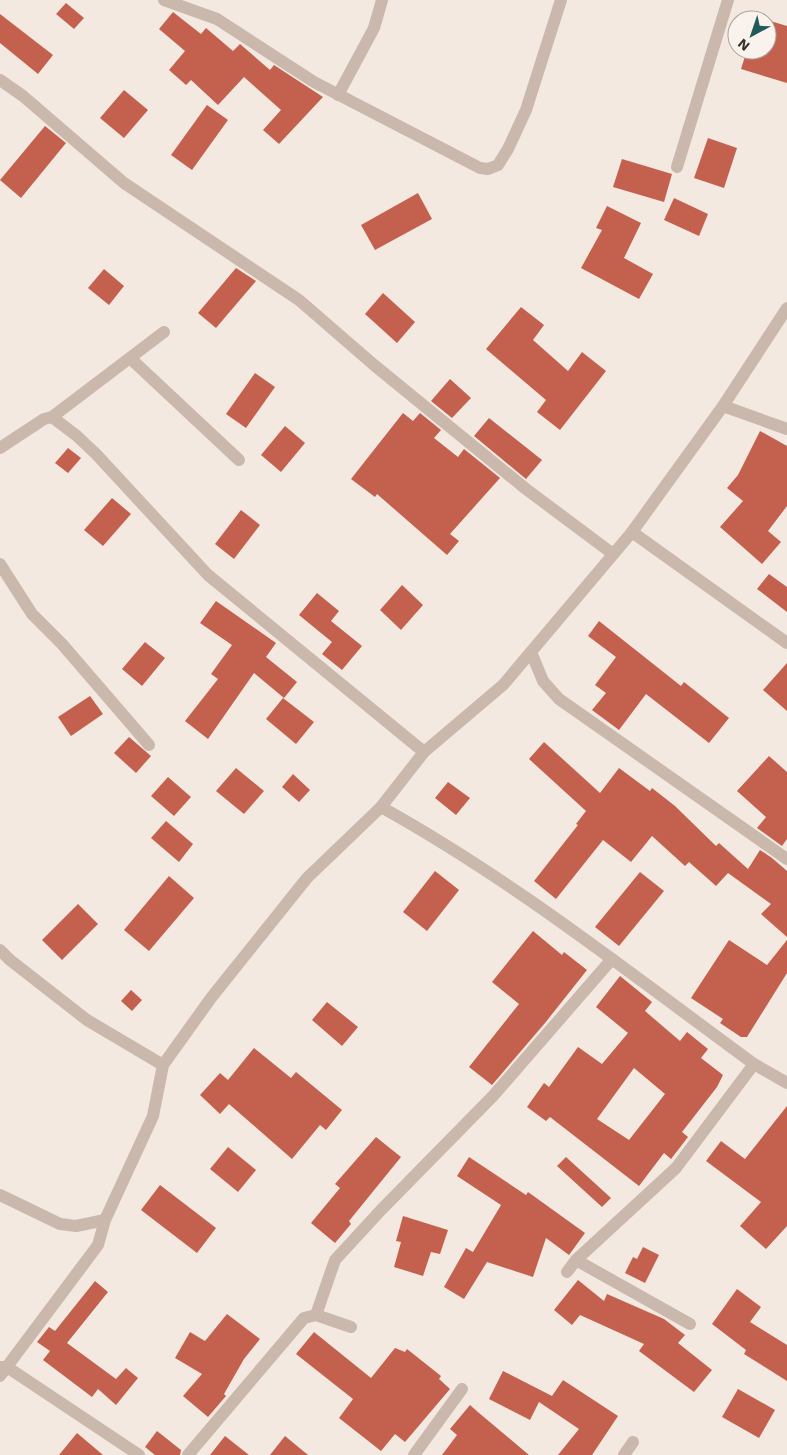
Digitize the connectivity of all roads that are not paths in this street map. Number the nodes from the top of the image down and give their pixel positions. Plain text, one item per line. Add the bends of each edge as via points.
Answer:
1 (164, 0) edge
2 (382, 0) edge
3 (561, 0) edge
4 (728, 0) edge
5 (0, 80) edge
6 (338, 95) junction
7 (677, 167) dead end
8 (787, 308) edge
9 (164, 332) dead end
10 (130, 358) junction
11 (723, 406) junction
12 (52, 418) junction
13 (787, 429) edge
14 (0, 448) edge
15 (239, 460) dead end
16 (632, 532) junction
17 (614, 554) junction
18 (0, 564) edge
19 (787, 643) edge
20 (531, 652) junction
21 (150, 745) dead end
22 (424, 752) junction
23 (381, 807) junction
24 (787, 859) edge
25 (0, 950) edge
26 (612, 959) junction
27 (754, 1064) junction
28 (163, 1065) junction
29 (787, 1083) edge
30 (0, 1195) edge
31 (105, 1220) junction
32 (576, 1260) junction
33 (567, 1272) dead end
34 (316, 1315) junction
35 (690, 1324) dead end
36 (350, 1328) dead end
37 (2, 1370) edge
38 (462, 1389) dead end
39 (633, 1442) dead end
40 (139, 1455) edge
41 (188, 1455) edge
42 (414, 1455) edge
43 (624, 1455) edge

1 - 6 street via 217,18
2 - 6 street via 374,28
3 - 6 street via 526,110 498,165 480,168
4 - 7 street
5 - 17 street via 124,183 299,300 526,489
8 - 11 street
9 - 10 street
10 - 12 street
10 - 15 street
11 - 13 street
11 - 16 street
12 - 14 street via 44,419
12 - 22 street via 96,454 208,575
16 - 17 street
16 - 19 street
17 - 20 street
18 - 21 street via 32,614
20 - 22 street via 503,685
20 - 24 street via 543,681 559,699
22 - 23 street
23 - 26 street via 439,839
23 - 28 street via 307,878 211,998
25 - 28 street via 87,1020
26 - 27 street
26 - 34 street via 493,1096 335,1260
27 - 29 street
27 - 32 street via 676,1168
28 - 31 street via 153,1116
30 - 31 street via 60,1224 76,1226
31 - 37 street via 98,1245
32 - 33 street
32 - 35 street
34 - 36 street
34 - 41 street via 304,1318
37 - 40 street
38 - 42 street
39 - 43 street

